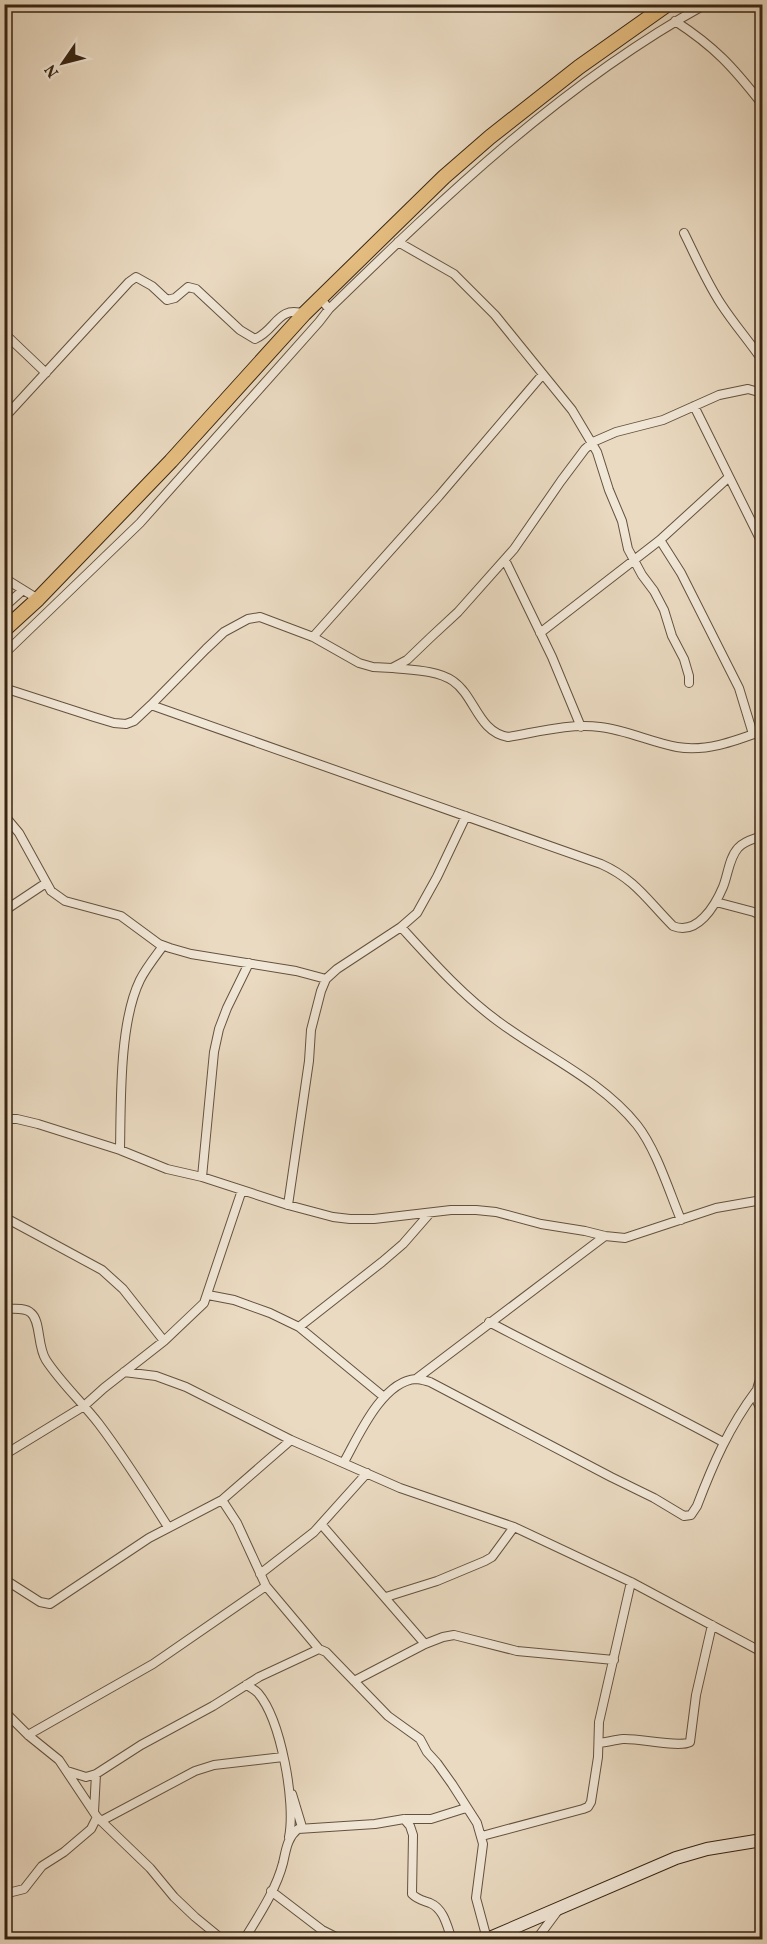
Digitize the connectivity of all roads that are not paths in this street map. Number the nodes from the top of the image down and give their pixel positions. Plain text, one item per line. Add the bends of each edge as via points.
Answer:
1 (668, 4) edge
2 (706, 4) edge
3 (675, 21) junction
4 (762, 104) edge
5 (684, 233) dead end
6 (398, 242) junction
7 (320, 298) junction
8 (329, 309) junction
9 (304, 314) junction
10 (4, 333) edge
11 (762, 360) edge
12 (46, 373) junction
13 (543, 374) junction
14 (762, 393) edge
15 (694, 406) junction
16 (4, 418) edge
17 (593, 442) junction
18 (729, 477) junction
19 (660, 540) junction
20 (762, 543) edge
21 (505, 560) junction
22 (634, 560) junction
23 (4, 578) edge
24 (23, 590) junction
25 (38, 599) junction
26 (4, 607) edge
27 (4, 630) edge
28 (540, 633) junction
29 (313, 637) junction
30 (4, 654) edge
31 (392, 668) junction
32 (689, 683) dead end
33 (4, 688) edge
34 (151, 705) junction
35 (581, 727) junction
36 (758, 732) edge
37 (4, 815) edge
38 (466, 816) junction
39 (762, 836) edge
40 (46, 883) junction
41 (716, 902) junction
42 (4, 910) edge
43 (762, 916) edge
44 (401, 927) junction
45 (164, 946) junction
46 (249, 963) junction
47 (326, 979) junction
48 (4, 1119) edge
49 (120, 1150) junction
50 (202, 1177) junction
51 (242, 1190) junction
52 (762, 1200) edge
53 (288, 1205) junction
54 (430, 1213) junction
55 (4, 1217) edge
56 (681, 1220) junction
57 (605, 1236) junction
58 (208, 1295) junction
59 (4, 1309) edge
60 (489, 1322) junction
61 (299, 1327) junction
62 (164, 1341) junction
63 (124, 1372) junction
64 (762, 1375) edge
65 (416, 1379) junction
66 (756, 1391) junction
67 (384, 1397) junction
68 (84, 1406) junction
69 (762, 1411) edge
70 (291, 1440) junction
71 (723, 1442) junction
72 (4, 1455) edge
73 (344, 1462) junction
74 (367, 1473) junction
75 (222, 1500) junction
76 (321, 1524) junction
77 (168, 1527) junction
78 (513, 1527) junction
79 (260, 1574) junction
80 (4, 1580) edge
81 (631, 1582) junction
82 (266, 1586) junction
83 (386, 1596) junction
84 (712, 1625) junction
85 (425, 1644) junction
86 (319, 1650) junction
87 (762, 1652) edge
88 (614, 1660) junction
89 (259, 1677) junction
90 (354, 1681) junction
91 (246, 1685) junction
92 (257, 1692) junction
93 (7, 1714) edge
94 (4, 1728) edge
95 (28, 1735) junction
96 (599, 1743) junction
97 (283, 1757) junction
98 (67, 1771) junction
99 (96, 1774) junction
100 (288, 1782) junction
101 (466, 1809) junction
102 (100, 1819) junction
103 (404, 1819) junction
104 (302, 1827) junction
105 (482, 1836) junction
106 (288, 1839) junction
107 (762, 1840) edge
108 (272, 1891) junction
109 (4, 1894) edge
110 (559, 1909) junction
111 (486, 1939) edge
112 (223, 1940) edge
113 (244, 1940) edge
114 (342, 1940) edge
115 (452, 1940) edge
116 (536, 1940) edge

1 - 7 main road via 490,137
2 - 3 street
3 - 4 street via 727,61
3 - 6 street via 598,73 494,153
5 - 11 street via 709,285
6 - 8 street
6 - 13 street via 450,271 495,315
7 - 8 street
7 - 9 main road
8 - 30 street via 140,522
9 - 12 street via 288,312 255,339 196,289 188,287 167,300 136,278
9 - 25 main road via 171,461
10 - 12 street
12 - 16 street
13 - 17 street
13 - 29 street
14 - 15 street via 739,389
15 - 17 street
15 - 18 street
17 - 21 street
17 - 22 street
18 - 19 street
18 - 20 street
19 - 22 street
19 - 36 street via 681,573
21 - 28 street
21 - 31 street via 407,660
22 - 28 street
22 - 32 street via 664,610 684,659
23 - 24 street
24 - 25 street
24 - 26 street
25 - 27 main road
28 - 35 street
29 - 31 street via 359,663
29 - 34 street via 260,617 248,619 224,632
31 - 35 street via 451,679 500,736
33 - 34 street via 114,723 134,721
34 - 38 street
35 - 36 street via 601,727 697,749
37 - 40 street via 20,833
38 - 41 street via 620,872 673,926 694,926
38 - 44 street via 425,902
39 - 41 street via 735,850
40 - 42 street
40 - 45 street via 65,901 121,916
41 - 43 street
44 - 47 street
44 - 56 street via 475,1003 592,1082 627,1113 647,1139
45 - 46 street
45 - 49 street via 140,979 127,1023
46 - 47 street
46 - 50 street via 227,1008 214,1052
47 - 53 street via 311,1030
48 - 49 street via 38,1124
49 - 50 street
50 - 51 street
51 - 53 street
51 - 58 street
52 - 56 street via 716,1208
53 - 54 street via 350,1219
54 - 57 street via 476,1210
54 - 61 street via 403,1244
55 - 62 street via 102,1270 123,1289
56 - 57 street via 625,1238
57 - 60 street
58 - 61 street via 234,1300
58 - 62 street
59 - 68 street via 26,1309 33,1313 43,1355
60 - 65 street
60 - 71 street
61 - 67 street
62 - 63 street
63 - 68 street
63 - 70 street via 156,1376 186,1387
64 - 66 street
65 - 67 street via 399,1385
65 - 71 street via 430,1382 684,1516 691,1515 697,1506
66 - 69 street via 756,1402
66 - 71 street
67 - 73 street
68 - 72 street
68 - 77 street
70 - 73 street
70 - 75 street
73 - 74 street
74 - 76 street
74 - 78 street
75 - 77 street
75 - 79 street
76 - 79 street
76 - 83 street
77 - 80 street via 50,1604
78 - 81 street
78 - 83 street via 485,1561
79 - 82 street
81 - 84 street
81 - 88 street
82 - 86 street
82 - 95 street via 153,1664
83 - 85 street
84 - 87 street
84 - 96 street via 690,1742 622,1739
85 - 88 street via 454,1635 517,1651
85 - 90 street
86 - 89 street
86 - 90 street
88 - 96 street via 599,1722
89 - 91 street
89 - 92 street
90 - 101 street via 388,1716 420,1739
91 - 92 street
91 - 99 street
92 - 97 street
93 - 94 street
93 - 95 street
95 - 98 street
96 - 105 street via 593,1796 588,1807
97 - 100 street
97 - 102 street via 195,1771
98 - 99 street via 86,1777
98 - 102 street
99 - 102 street
100 - 104 street
100 - 106 street
101 - 103 street via 431,1820
101 - 105 street
102 - 109 street via 42,1866 24,1889
102 - 112 street via 174,1897
103 - 104 street
103 - 115 street via 414,1835 412,1894 438,1908
104 - 106 street
105 - 111 street via 476,1898
106 - 108 street
107 - 110 street via 676,1858
108 - 113 street
108 - 114 street via 322,1930
110 - 111 street
110 - 116 street

